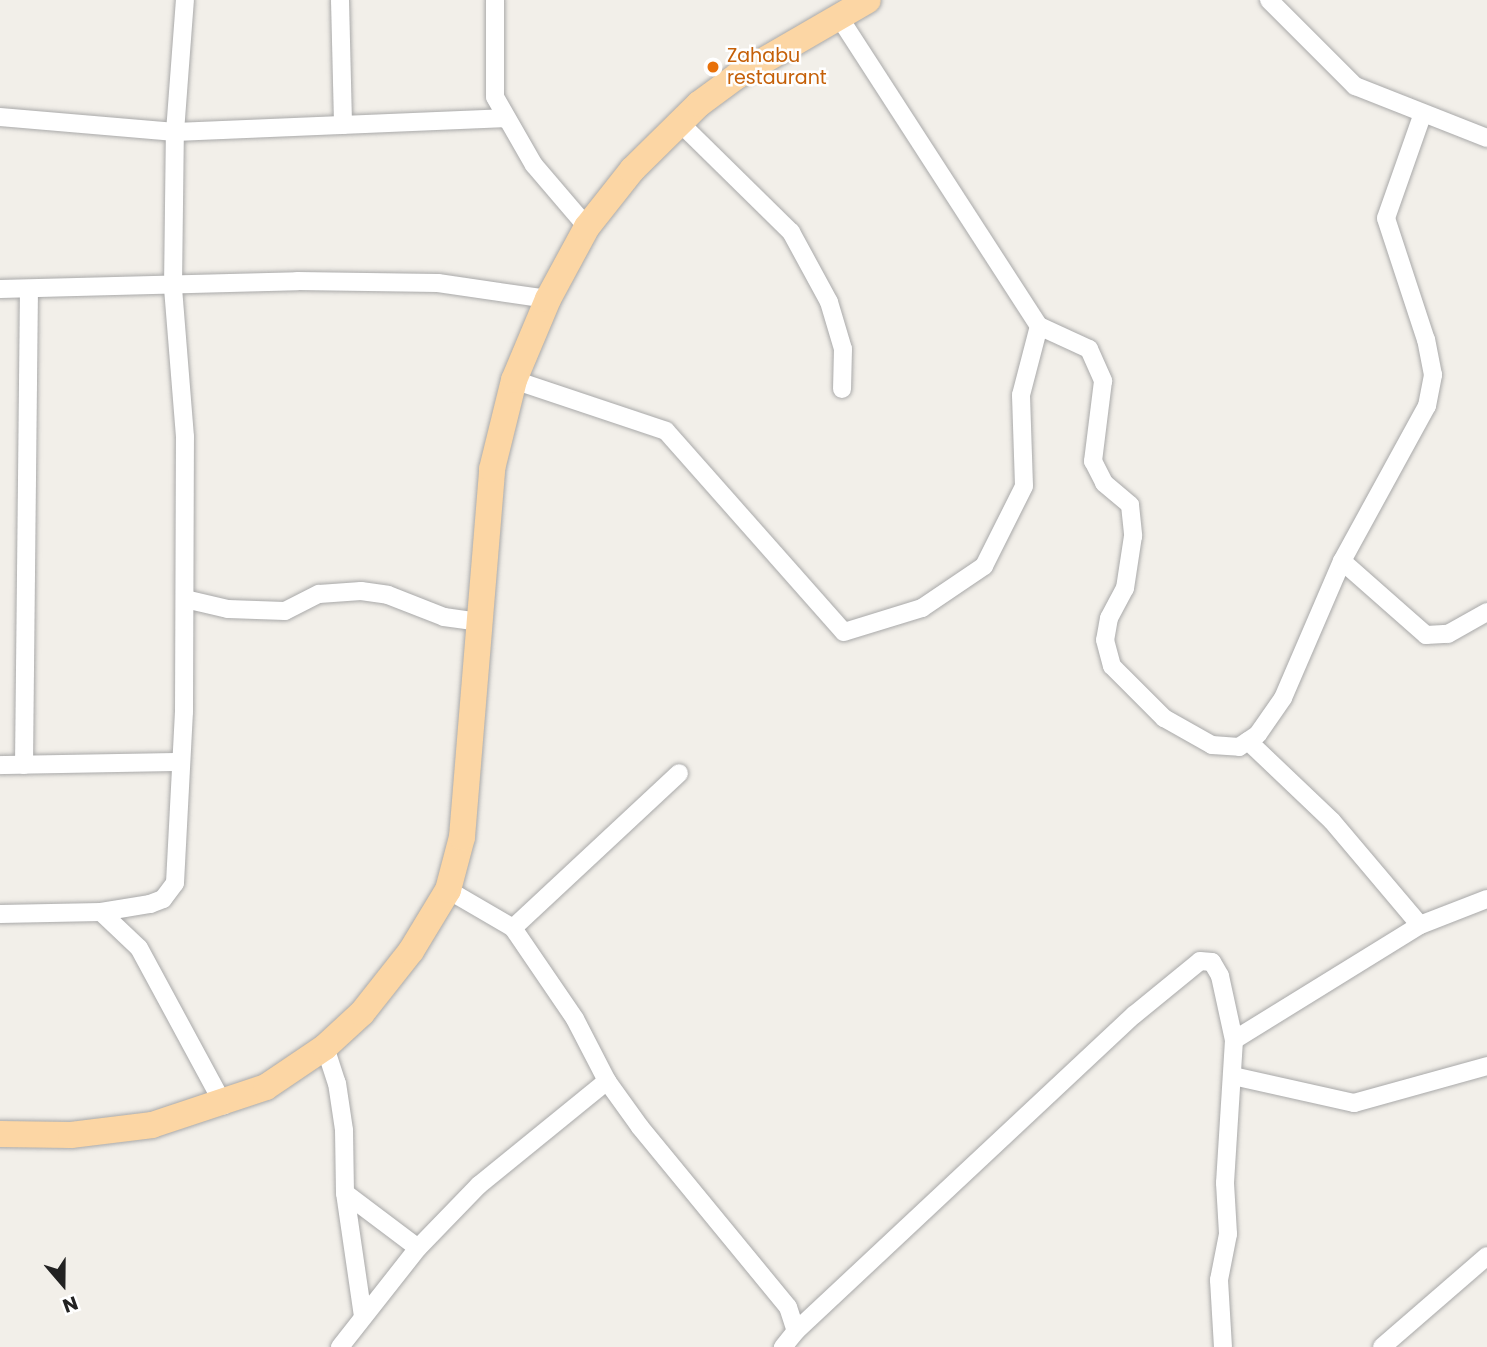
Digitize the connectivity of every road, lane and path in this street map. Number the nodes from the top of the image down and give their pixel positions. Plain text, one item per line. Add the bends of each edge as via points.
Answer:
1 (185, 0) edge
2 (340, 0) edge
3 (495, 0) edge
4 (868, 0) edge
5 (1269, 0) edge
6 (839, 17) junction
7 (1422, 116) junction
8 (0, 117) edge
9 (505, 118) junction
10 (680, 123) junction
11 (343, 125) junction
12 (175, 132) junction
13 (1487, 138) edge
14 (587, 227) junction
15 (173, 287) junction
16 (0, 289) edge
17 (29, 290) junction
18 (548, 299) junction
19 (1039, 326) junction
20 (514, 380) junction
21 (842, 389) dead end
22 (1342, 561) junction
23 (185, 599) junction
24 (1487, 612) edge
25 (481, 622) junction
26 (1248, 741) junction
27 (180, 761) junction
28 (0, 765) edge
29 (24, 765) junction
30 (679, 773) dead end
31 (448, 890) junction
32 (1487, 899) edge
33 (101, 912) junction
34 (0, 914) edge
35 (1420, 925) junction
36 (513, 928) junction
37 (1234, 1040) junction
38 (325, 1047) junction
39 (1487, 1066) edge
40 (1233, 1076) junction
41 (607, 1081) junction
42 (224, 1105) junction
43 (0, 1134) edge
44 (345, 1193) junction
45 (418, 1248) junction
46 (1487, 1256) edge
47 (363, 1317) junction
48 (796, 1331) junction
49 (341, 1347) edge
50 (783, 1347) edge
51 (1223, 1347) edge
52 (1382, 1347) edge

1 - 12 street
2 - 11 street
3 - 9 street via 495,97
4 - 6 main road
5 - 7 street via 1355,86
6 - 10 main road via 737,76
6 - 19 street
7 - 13 street
7 - 22 street via 1386,218 1433,375 1427,406
8 - 12 street
9 - 11 street
9 - 14 street via 534,165
10 - 14 main road via 632,170
10 - 21 street via 791,232 829,302 843,349
11 - 12 street
12 - 15 street
14 - 18 main road
15 - 17 street
15 - 18 street via 298,281 438,283
15 - 23 street via 185,437
16 - 17 street
17 - 29 street
18 - 20 main road
19 - 20 street via 1021,395 1024,486 984,566 922,608 844,632 666,431
19 - 26 street via 1090,349 1103,380 1093,461 1104,484 1130,505 1133,536 1125,588 1109,618 1105,640 1112,666 1164,718 1212,744 1239,747
20 - 25 main road via 492,469
22 - 24 street via 1426,635 1448,634
22 - 26 street via 1283,698
23 - 25 street via 229,609 285,611 319,594 360,591 388,595 444,617
23 - 27 street
25 - 31 main road via 462,836
26 - 35 street via 1332,821
27 - 29 street
27 - 33 street via 175,883 170,892 150,904
28 - 29 street
30 - 36 street
31 - 36 street
31 - 38 main road via 411,951 362,1013
32 - 35 street
33 - 34 street
33 - 42 street via 139,948
35 - 37 street
36 - 41 street via 575,1019
37 - 40 street
37 - 48 street via 1220,976 1212,962 1199,961 1134,1015
38 - 42 main road via 266,1087
38 - 44 street via 337,1083 344,1130
39 - 40 street via 1354,1102
40 - 51 street via 1225,1184 1228,1234 1219,1280
41 - 45 street via 479,1185
41 - 48 street via 788,1307
42 - 43 main road via 138,1127 71,1136
44 - 45 street
44 - 47 street
45 - 47 street
46 - 52 street
47 - 49 street
48 - 50 street

